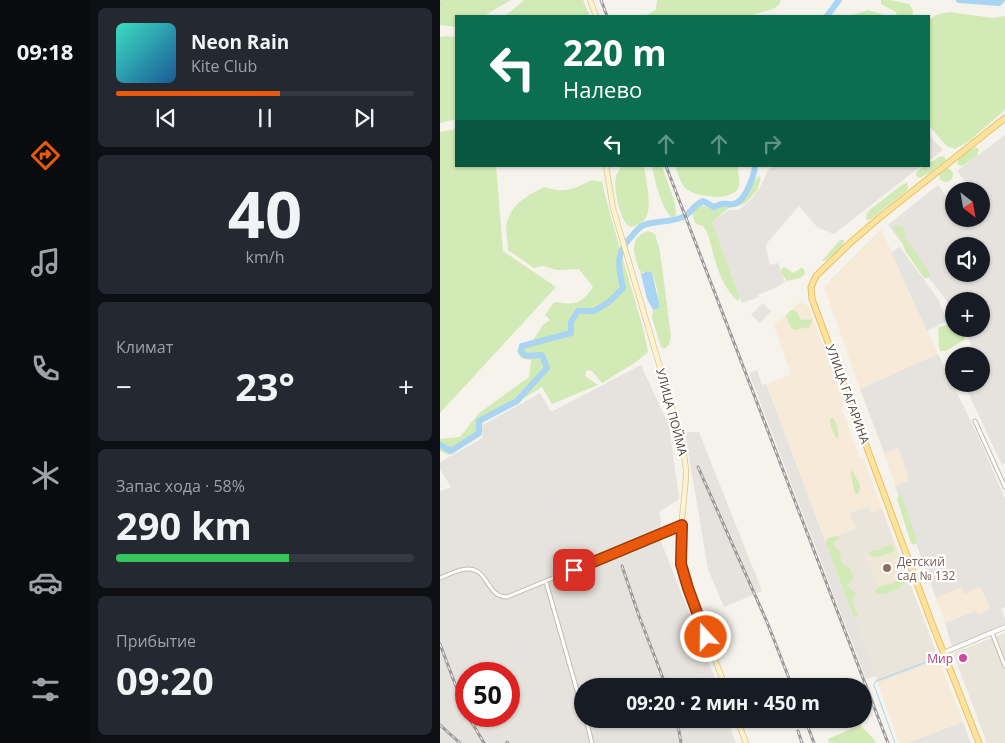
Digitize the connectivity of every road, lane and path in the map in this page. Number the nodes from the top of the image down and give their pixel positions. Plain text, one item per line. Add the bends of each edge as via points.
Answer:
1 (590, 0) edge
2 (596, 15) edge
3 (1005, 118) edge
4 (606, 167) edge
5 (975, 421) dead end
6 (1005, 487) edge
7 (682, 525) junction
8 (440, 578) edge
9 (546, 582) junction
10 (1005, 627) edge
11 (992, 633) junction
12 (943, 653) junction
13 (1005, 666) edge
14 (722, 678) edge
15 (574, 680) edge
16 (588, 728) edge
17 (740, 728) edge
18 (592, 743) edge
19 (746, 743) edge
20 (979, 743) edge

1 - 2 main road
3 - 12 main road, УЛИЦА ГАГАРИНА via 873,222 816,276 811,287 812,299
4 - 7 main road, УЛИЦА ПОЙМА via 613,208 682,442 686,470
5 - 6 street
7 - 9 street
7 - 14 main road, УЛИЦА ПОЙМА via 683,574
8 - 9 street via 460,570 472,570 482,575 493,593 502,597 513,596
9 - 15 street
10 - 11 street
11 - 12 street
11 - 13 street
12 - 20 main road, УЛИЦА ГАГАРИНА
16 - 18 street
17 - 19 main road

